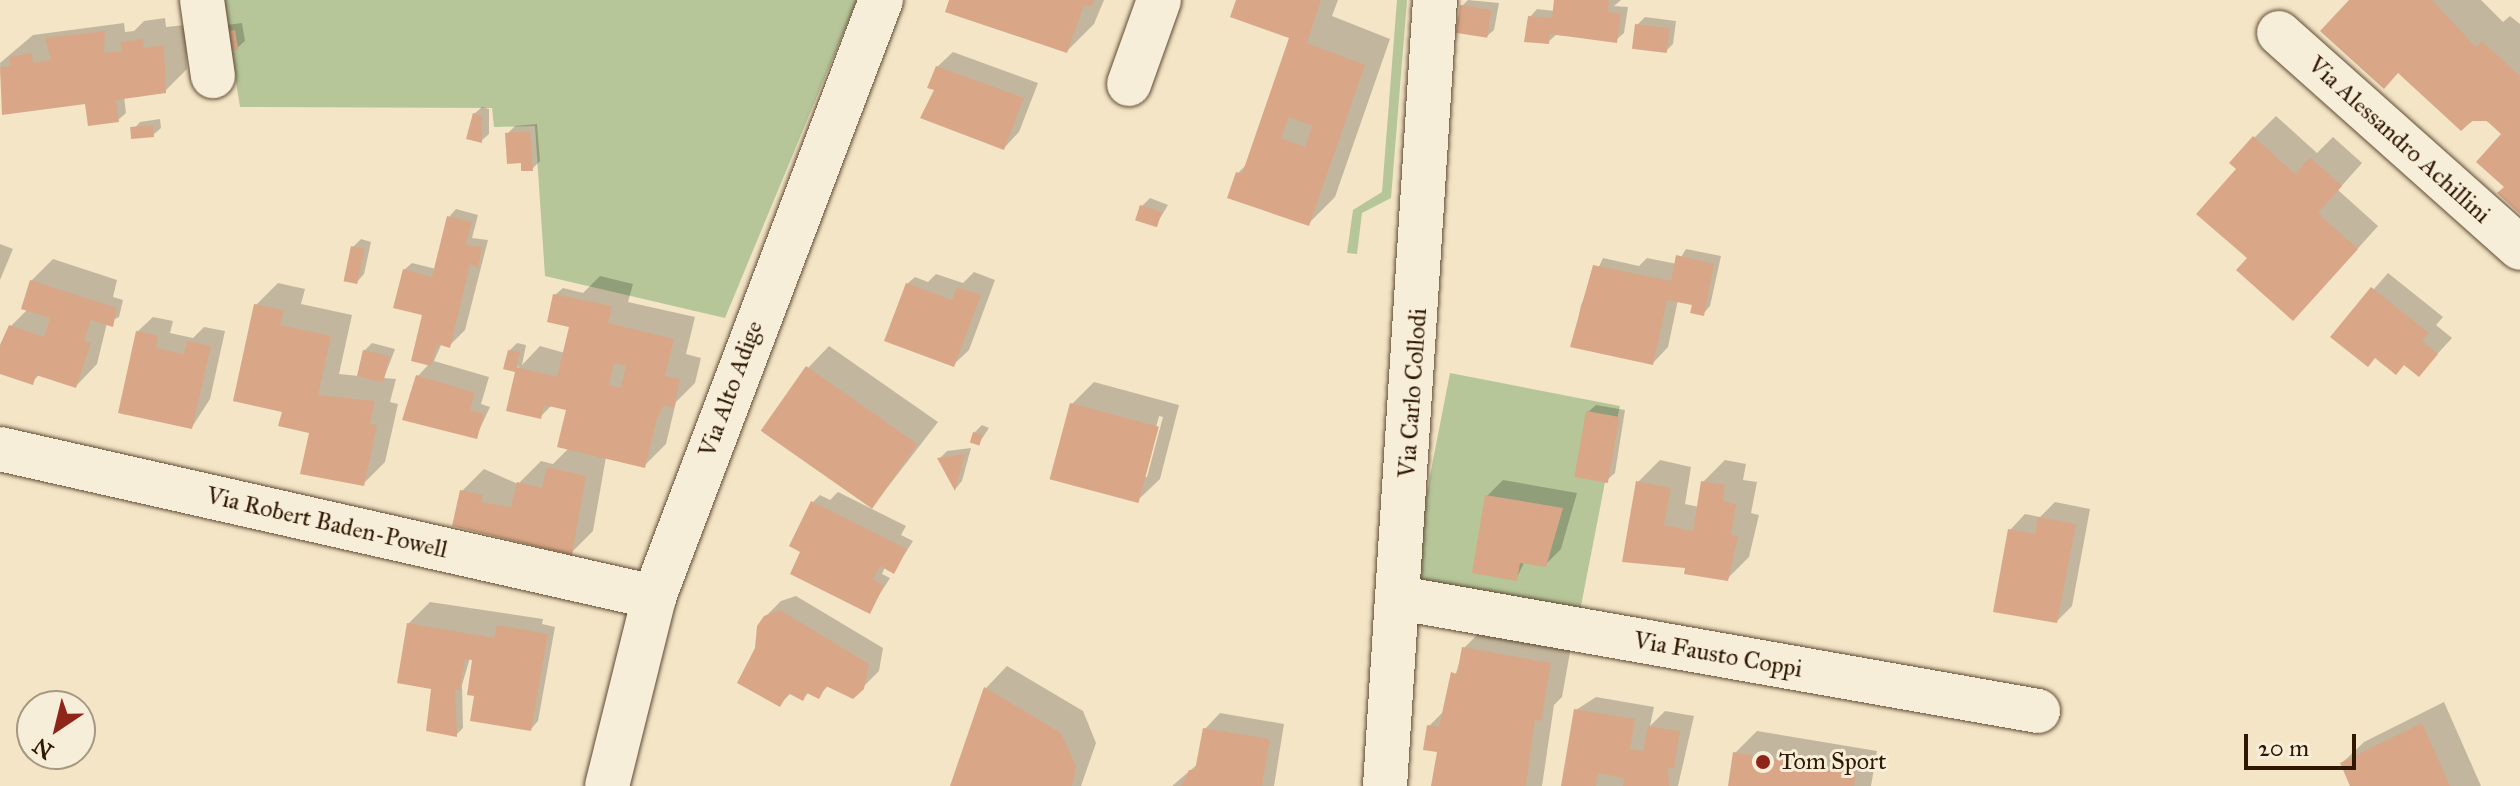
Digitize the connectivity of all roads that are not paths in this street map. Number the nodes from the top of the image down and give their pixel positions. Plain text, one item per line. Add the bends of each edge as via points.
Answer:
1 (202, 0) edge
2 (881, 0) edge
3 (1159, 0) edge
4 (1435, 0) edge
5 (2279, 33) dead end
6 (213, 76) dead end
7 (1129, 84) dead end
8 (2520, 248) edge
9 (0, 449) edge
10 (654, 597) junction
11 (1399, 598) junction
12 (2038, 711) dead end
13 (607, 786) edge
14 (1385, 786) edge

1 - 6 street
2 - 10 street, Via Alto Adige
3 - 7 street
4 - 11 street, Via Carlo Collodi
5 - 8 street, Via Alessandro Achillini
9 - 10 street, Via Robert Baden-Powell
10 - 13 street, Via Alto Adige
11 - 12 street, Via Fausto Coppi
11 - 14 street, Via Carlo Collodi

